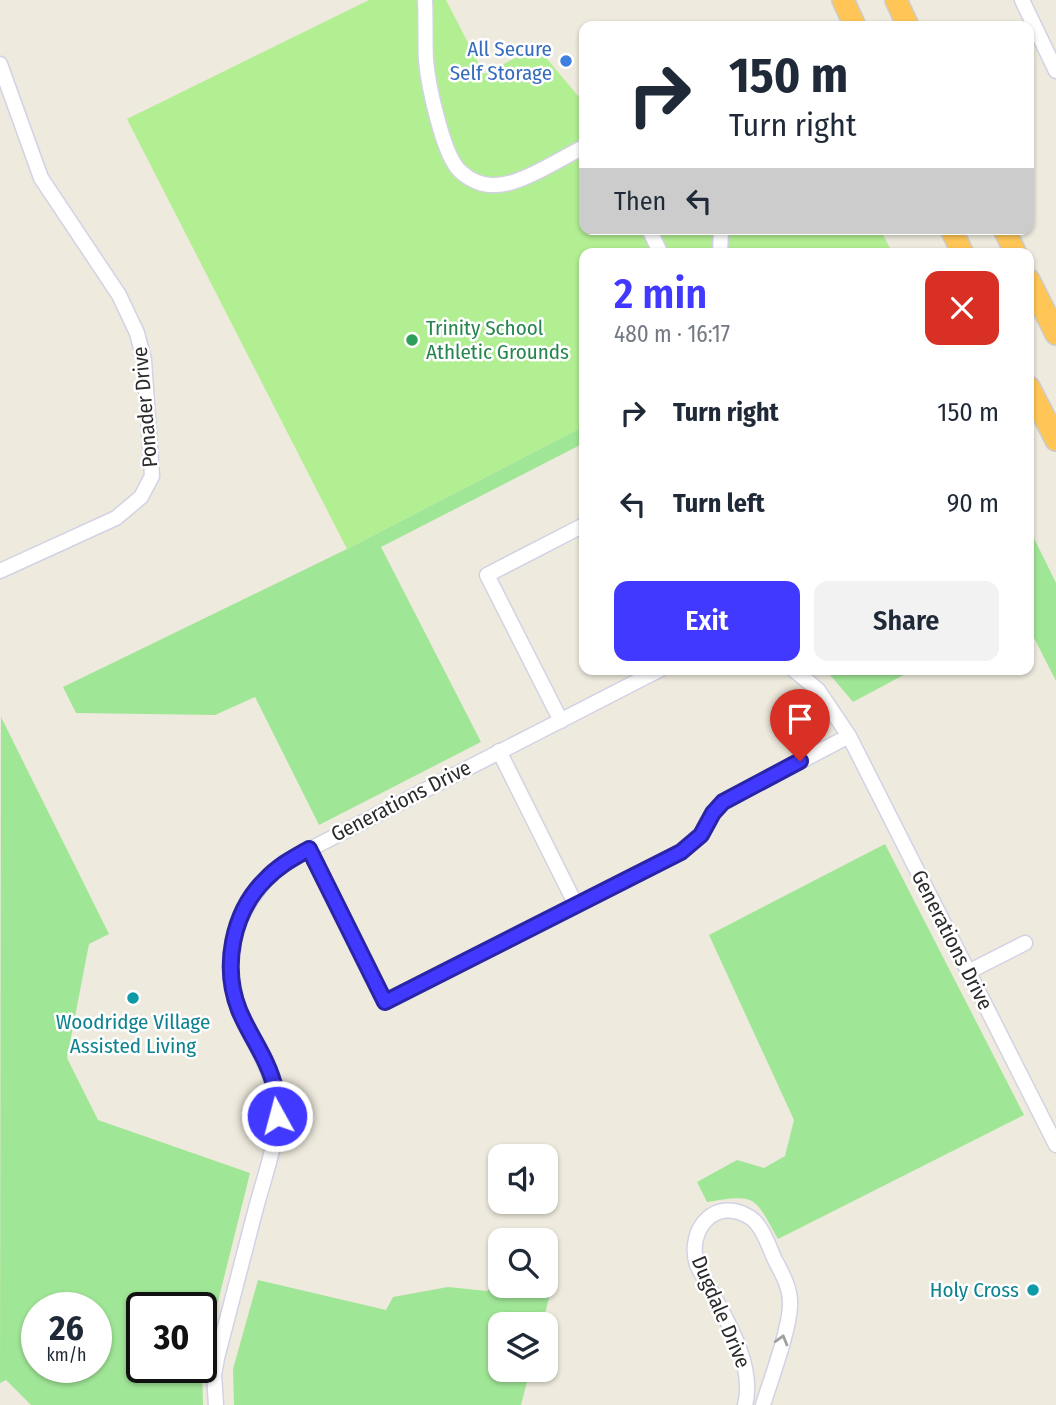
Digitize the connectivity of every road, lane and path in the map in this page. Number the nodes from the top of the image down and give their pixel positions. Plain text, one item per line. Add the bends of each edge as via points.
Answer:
1 (425, 0) edge
2 (843, 0) edge
3 (895, 0) edge
4 (1022, 0) edge
5 (854, 21) edge
6 (906, 21) edge
7 (1032, 21) edge
8 (1034, 25) edge
9 (0, 64) edge
10 (1056, 71) edge
11 (579, 149) edge
12 (1034, 290) edge
13 (1056, 334) edge
14 (1034, 397) edge
15 (1056, 440) edge
16 (579, 528) edge
17 (0, 571) edge
18 (649, 675) edge
19 (800, 675) edge
20 (561, 721) junction
21 (849, 736) junction
22 (499, 751) junction
23 (309, 849) junction
24 (576, 905) junction
25 (1025, 943) dead end
26 (968, 972) junction
27 (1055, 1141) edge
28 (216, 1405) edge
29 (745, 1405) edge
30 (763, 1405) edge

1 - 11 street via 426,60 446,146 459,171 481,184 497,186
2 - 5 highway
3 - 6 highway
4 - 7 street
8 - 10 street
9 - 17 street, Ponader Drive via 41,178 119,295 137,333 144,359 152,476 142,497 116,517
12 - 13 highway
14 - 15 highway
16 - 20 street via 487,575
18 - 20 street, Generations Drive
19 - 21 street, Generations Drive via 818,690
20 - 22 street, Generations Drive
21 - 24 street via 723,802 701,835 681,852
21 - 26 street, Generations Drive
22 - 23 street, Generations Drive
22 - 24 street
23 - 24 street via 385,1002
23 - 28 street, Generations Drive via 283,863 256,890 244,908 232,947 233,989 267,1065 277,1116 217,1358
25 - 26 street
26 - 27 street, Generations Drive
30 -> 29 street, Dugdale Drive via 790,1294 758,1226 741,1214 718,1213 696,1232 693,1253 743,1356 748,1387

